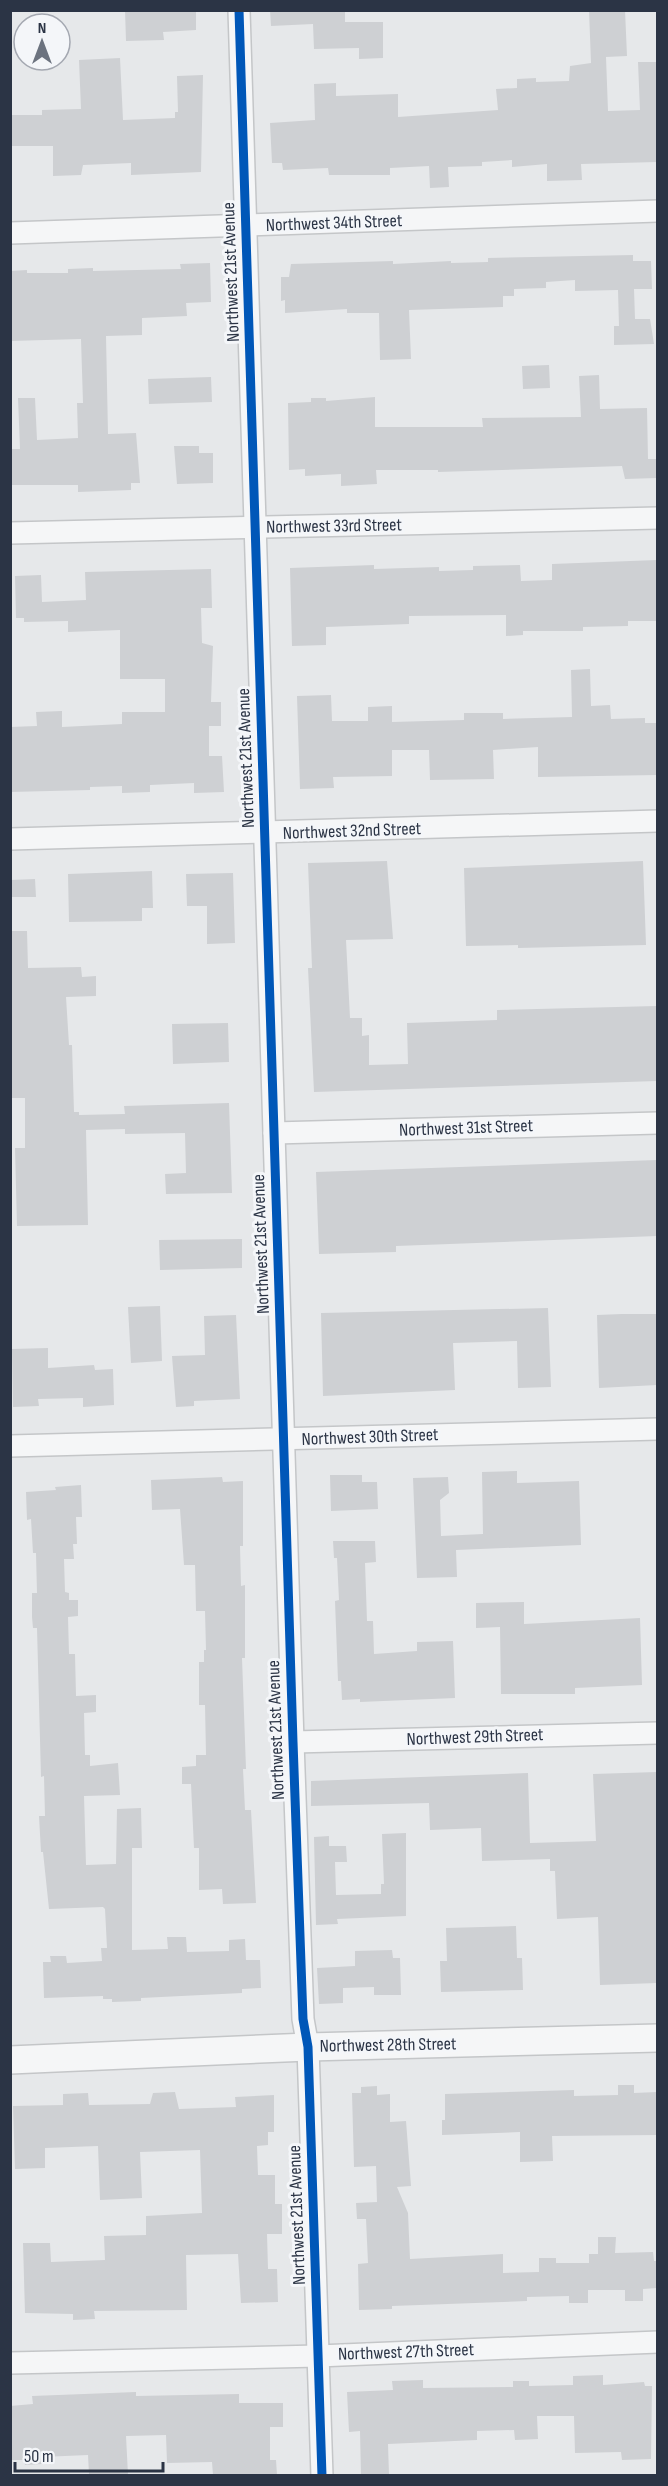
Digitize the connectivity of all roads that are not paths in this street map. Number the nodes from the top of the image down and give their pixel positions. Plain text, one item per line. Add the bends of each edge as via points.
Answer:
1 (239, 10) edge
2 (657, 211) edge
3 (246, 226) junction
4 (10, 233) edge
5 (657, 518) edge
6 (254, 528) junction
7 (10, 534) edge
8 (657, 821) edge
9 (265, 834) junction
10 (10, 839) edge
11 (657, 1123) edge
12 (274, 1133) junction
13 (657, 1430) edge
14 (284, 1440) junction
15 (10, 1446) edge
16 (657, 1732) edge
17 (293, 1742) junction
18 (657, 2038) edge
19 (308, 2047) junction
20 (10, 2060) edge
21 (657, 2342) edge
22 (318, 2356) junction
23 (10, 2362) edge
24 (322, 2475) edge

1 - 3 street, Northwest 21st Avenue
2 - 3 street, Northwest 34th Street
3 - 4 street, Northwest 34th Street
3 - 6 street, Northwest 21st Avenue
5 - 6 street, Northwest 33rd Street
6 - 7 street, Northwest 33rd Street
6 - 9 street, Northwest 21st Avenue
8 - 9 street, Northwest 32nd Street
9 - 10 street, Northwest 32nd Street
9 - 12 street, Northwest 21st Avenue
11 - 12 street, Northwest 31st Street
12 - 14 street, Northwest 21st Avenue
13 - 14 street, Northwest 30th Street
14 - 15 street, Northwest 30th Street
14 - 17 street, Northwest 21st Avenue
16 - 17 street, Northwest 29th Street
17 - 19 street, Northwest 21st Avenue via 303,2019
18 - 19 street, Northwest 28th Street
19 - 20 street, Northwest 28th Street
19 - 22 street, Northwest 21st Avenue
21 - 22 street, Northwest 27th Street
22 - 23 street, Northwest 27th Street
22 - 24 street, Northwest 21st Avenue

